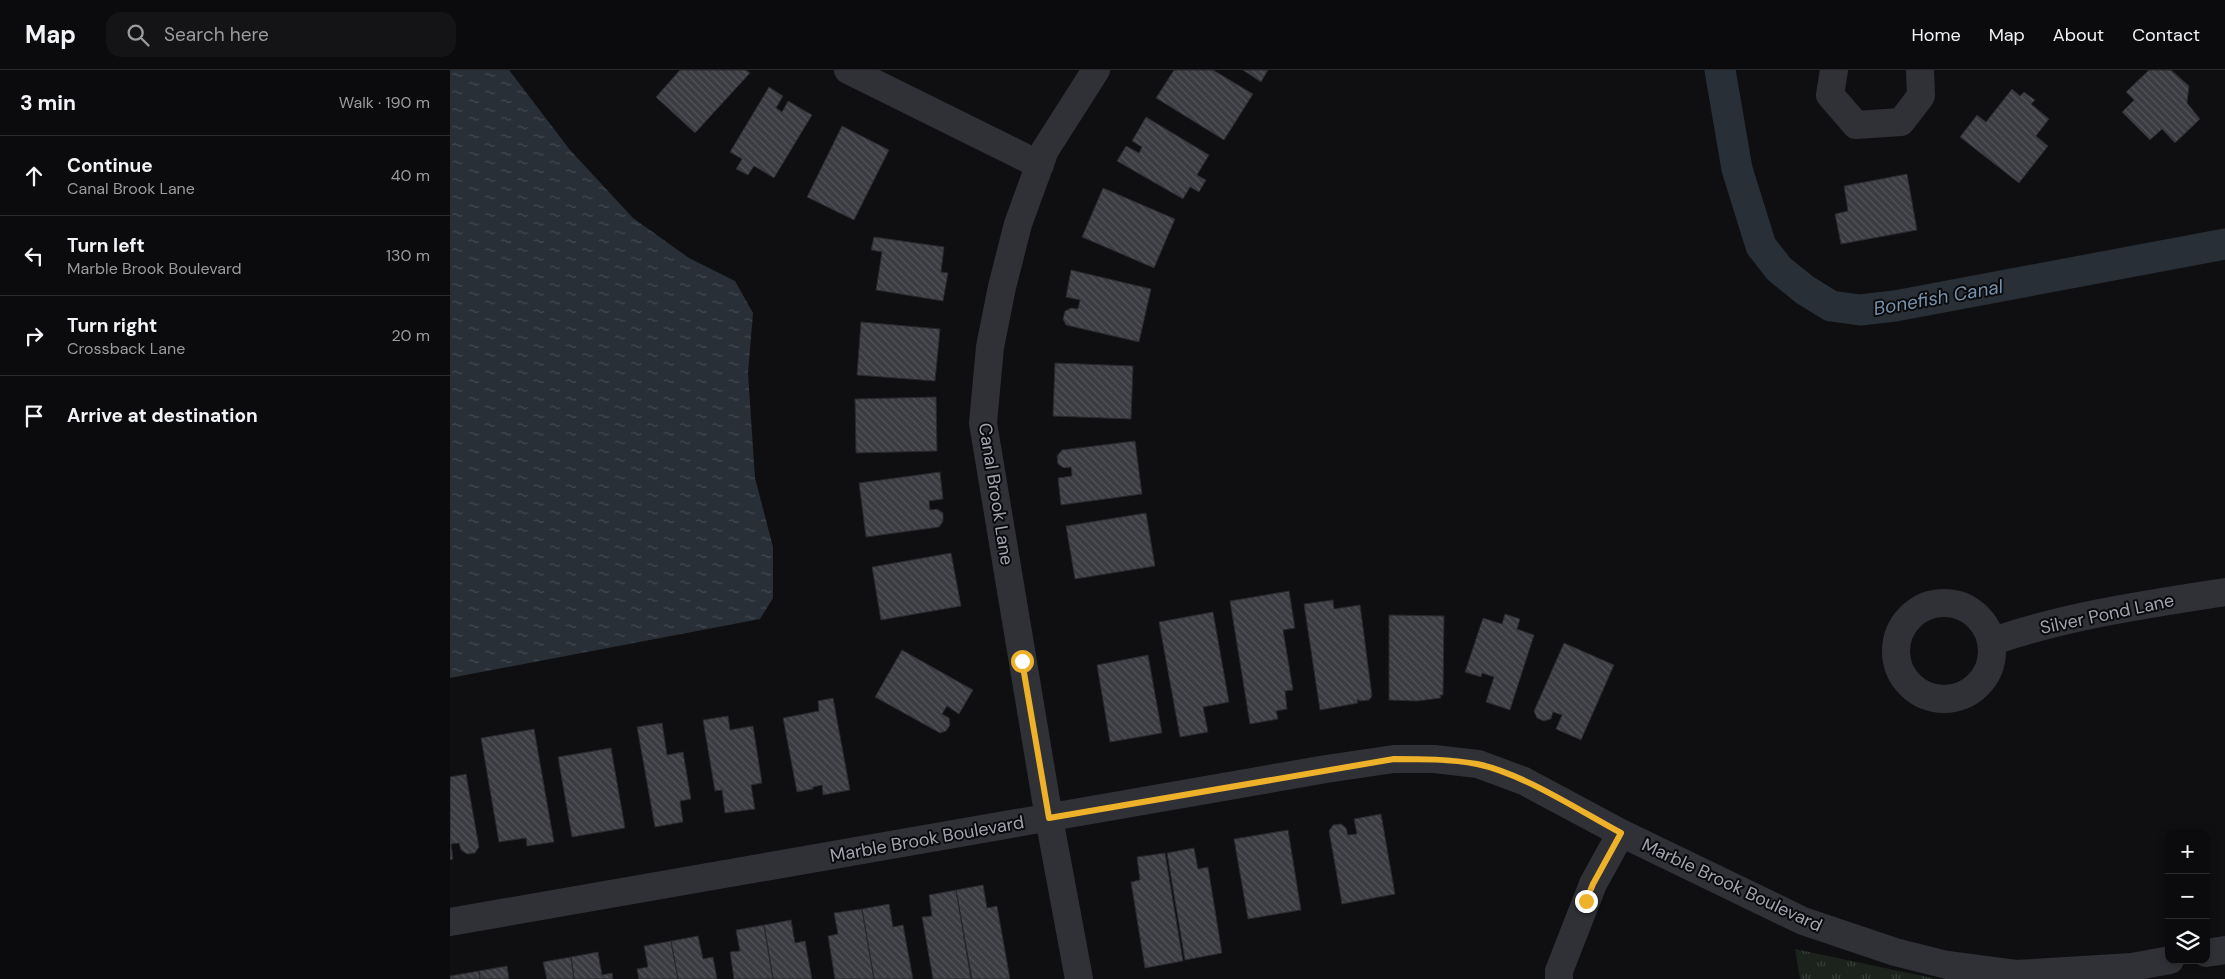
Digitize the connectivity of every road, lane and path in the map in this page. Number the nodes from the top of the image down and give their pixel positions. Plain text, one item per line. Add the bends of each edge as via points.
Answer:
1 (848, 70) edge
2 (1096, 70) edge
3 (1834, 70) edge
4 (1920, 70) edge
5 (1040, 165) junction
6 (2225, 592) edge
7 (1991, 642) dead end
8 (1049, 818) junction
9 (1621, 833) junction
10 (450, 922) edge
11 (2225, 950) edge
12 (2210, 952) edge
13 (2165, 961) edge
14 (1079, 979) edge
15 (1560, 979) edge

1 - 5 street
2 - 5 street, Canal Brook Lane via 1045,150
3 - 4 street via 1830,95 1856,125 1901,122 1921,96
5 - 8 street, Canal Brook Lane via 1018,224 1002,287 990,347 983,423
6 - 7 street, Silver Pond Lane via 2083,618
8 - 9 street, Marble Brook Boulevard via 1394,759 1434,759 1478,764 1524,781
8 - 10 street, Marble Brook Boulevard
8 - 14 street, Canal Brook Lane
9 - 13 street, Marble Brook Boulevard via 1803,920 1895,952 1947,965 2016,974 2132,967
9 - 15 street via 1593,884 1559,971
11 - 12 street

